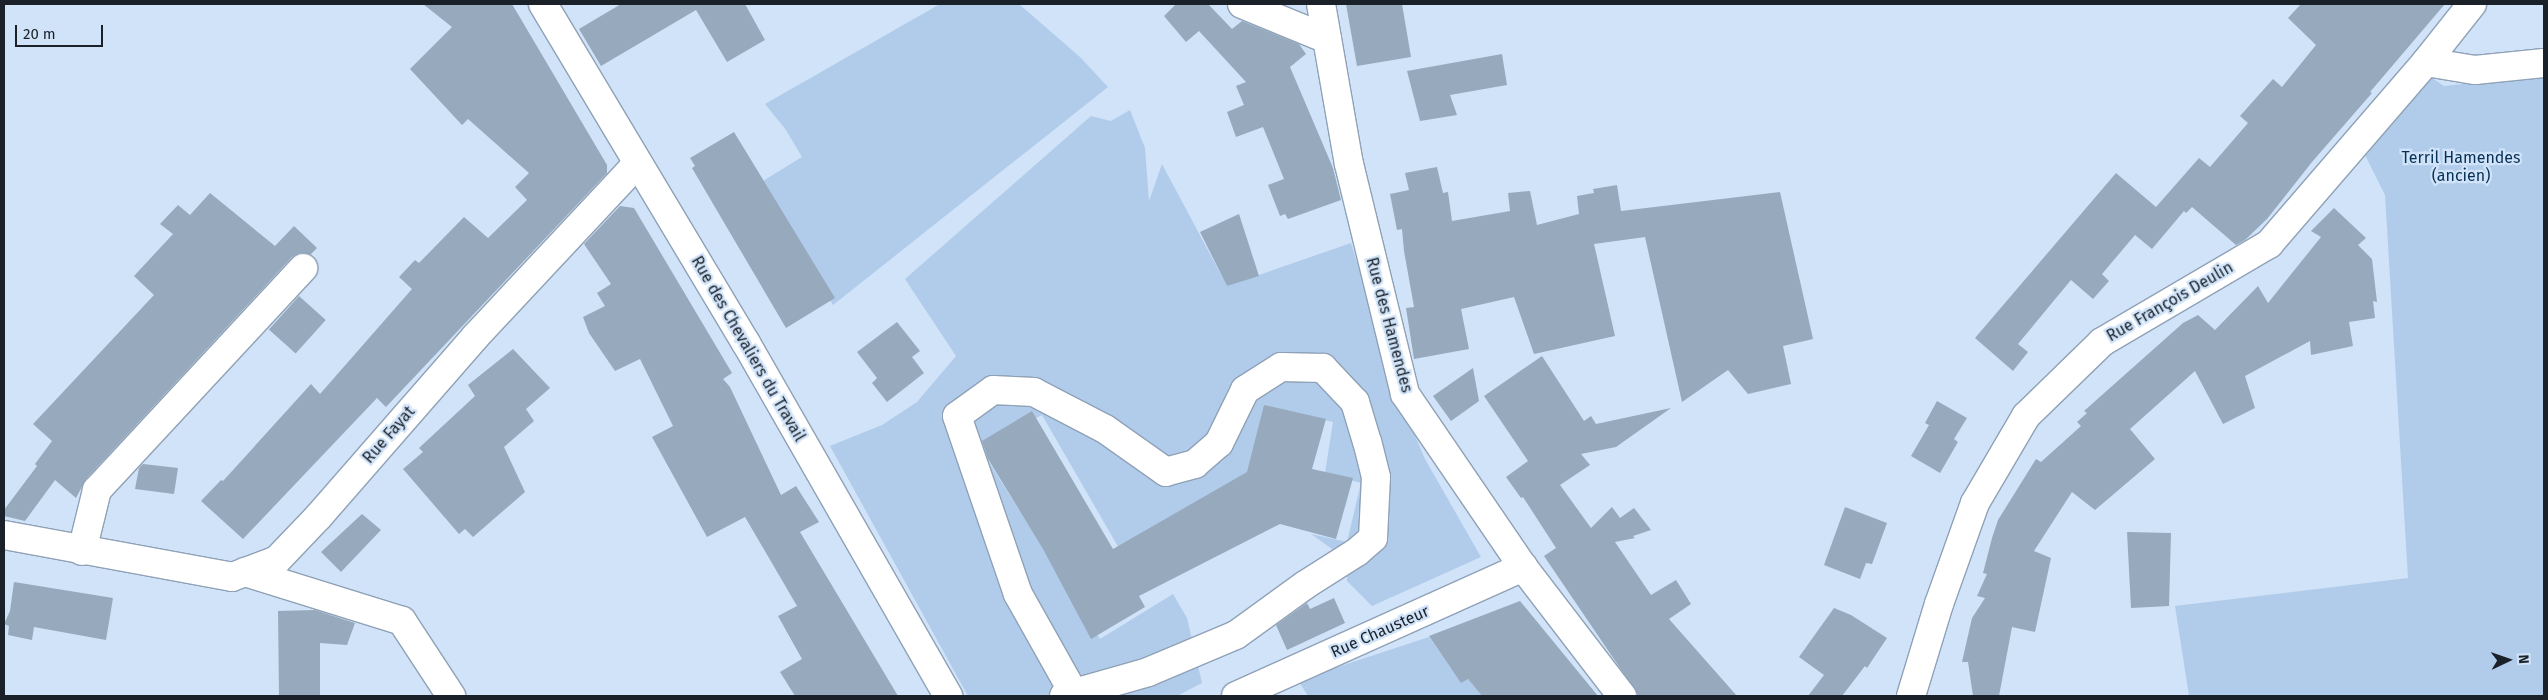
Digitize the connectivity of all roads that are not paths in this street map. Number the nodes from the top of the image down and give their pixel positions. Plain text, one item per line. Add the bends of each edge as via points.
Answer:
1 (543, 4) edge
2 (1242, 4) edge
3 (1321, 4) edge
4 (2472, 4) edge
5 (1327, 39) junction
6 (2426, 62) junction
7 (2544, 63) edge
8 (638, 163) junction
9 (303, 268) dead end
10 (4, 535) edge
11 (82, 551) junction
12 (1523, 567) junction
13 (245, 572) junction
14 (1069, 694) edge
15 (451, 696) edge
16 (948, 696) edge
17 (1236, 696) edge
18 (1622, 696) edge
19 (1911, 696) edge

1 - 8 street, Rue des Chevaliers du Travail
2 - 5 street
3 - 5 street, Rue des Hamendes
4 - 6 street, Rue François Deulin
5 - 12 street, Rue des Hamendes via 1349,164 1405,394
6 - 7 street via 2475,70
6 - 19 street, Rue François Deulin via 2269,244 2102,342 2026,416 1975,502
8 - 13 street, Rue Fayat via 475,337 278,560
8 - 16 street, Rue des Chevaliers du Travail via 746,343
9 - 11 street via 96,490
10 - 11 street, Rue Fayat
11 - 13 street, Rue Fayat via 232,577
12 - 17 street, Rue Chausteur
12 - 18 street, Rue des Hamendes
13 - 15 street via 402,620
14 - 14 street via 1148,672 1236,635 1373,538 1376,477 1367,442 1355,402 1323,368 1281,367 1245,390 1219,443 1196,464 1166,472 1105,429 1034,392 993,390 957,416 1018,594

